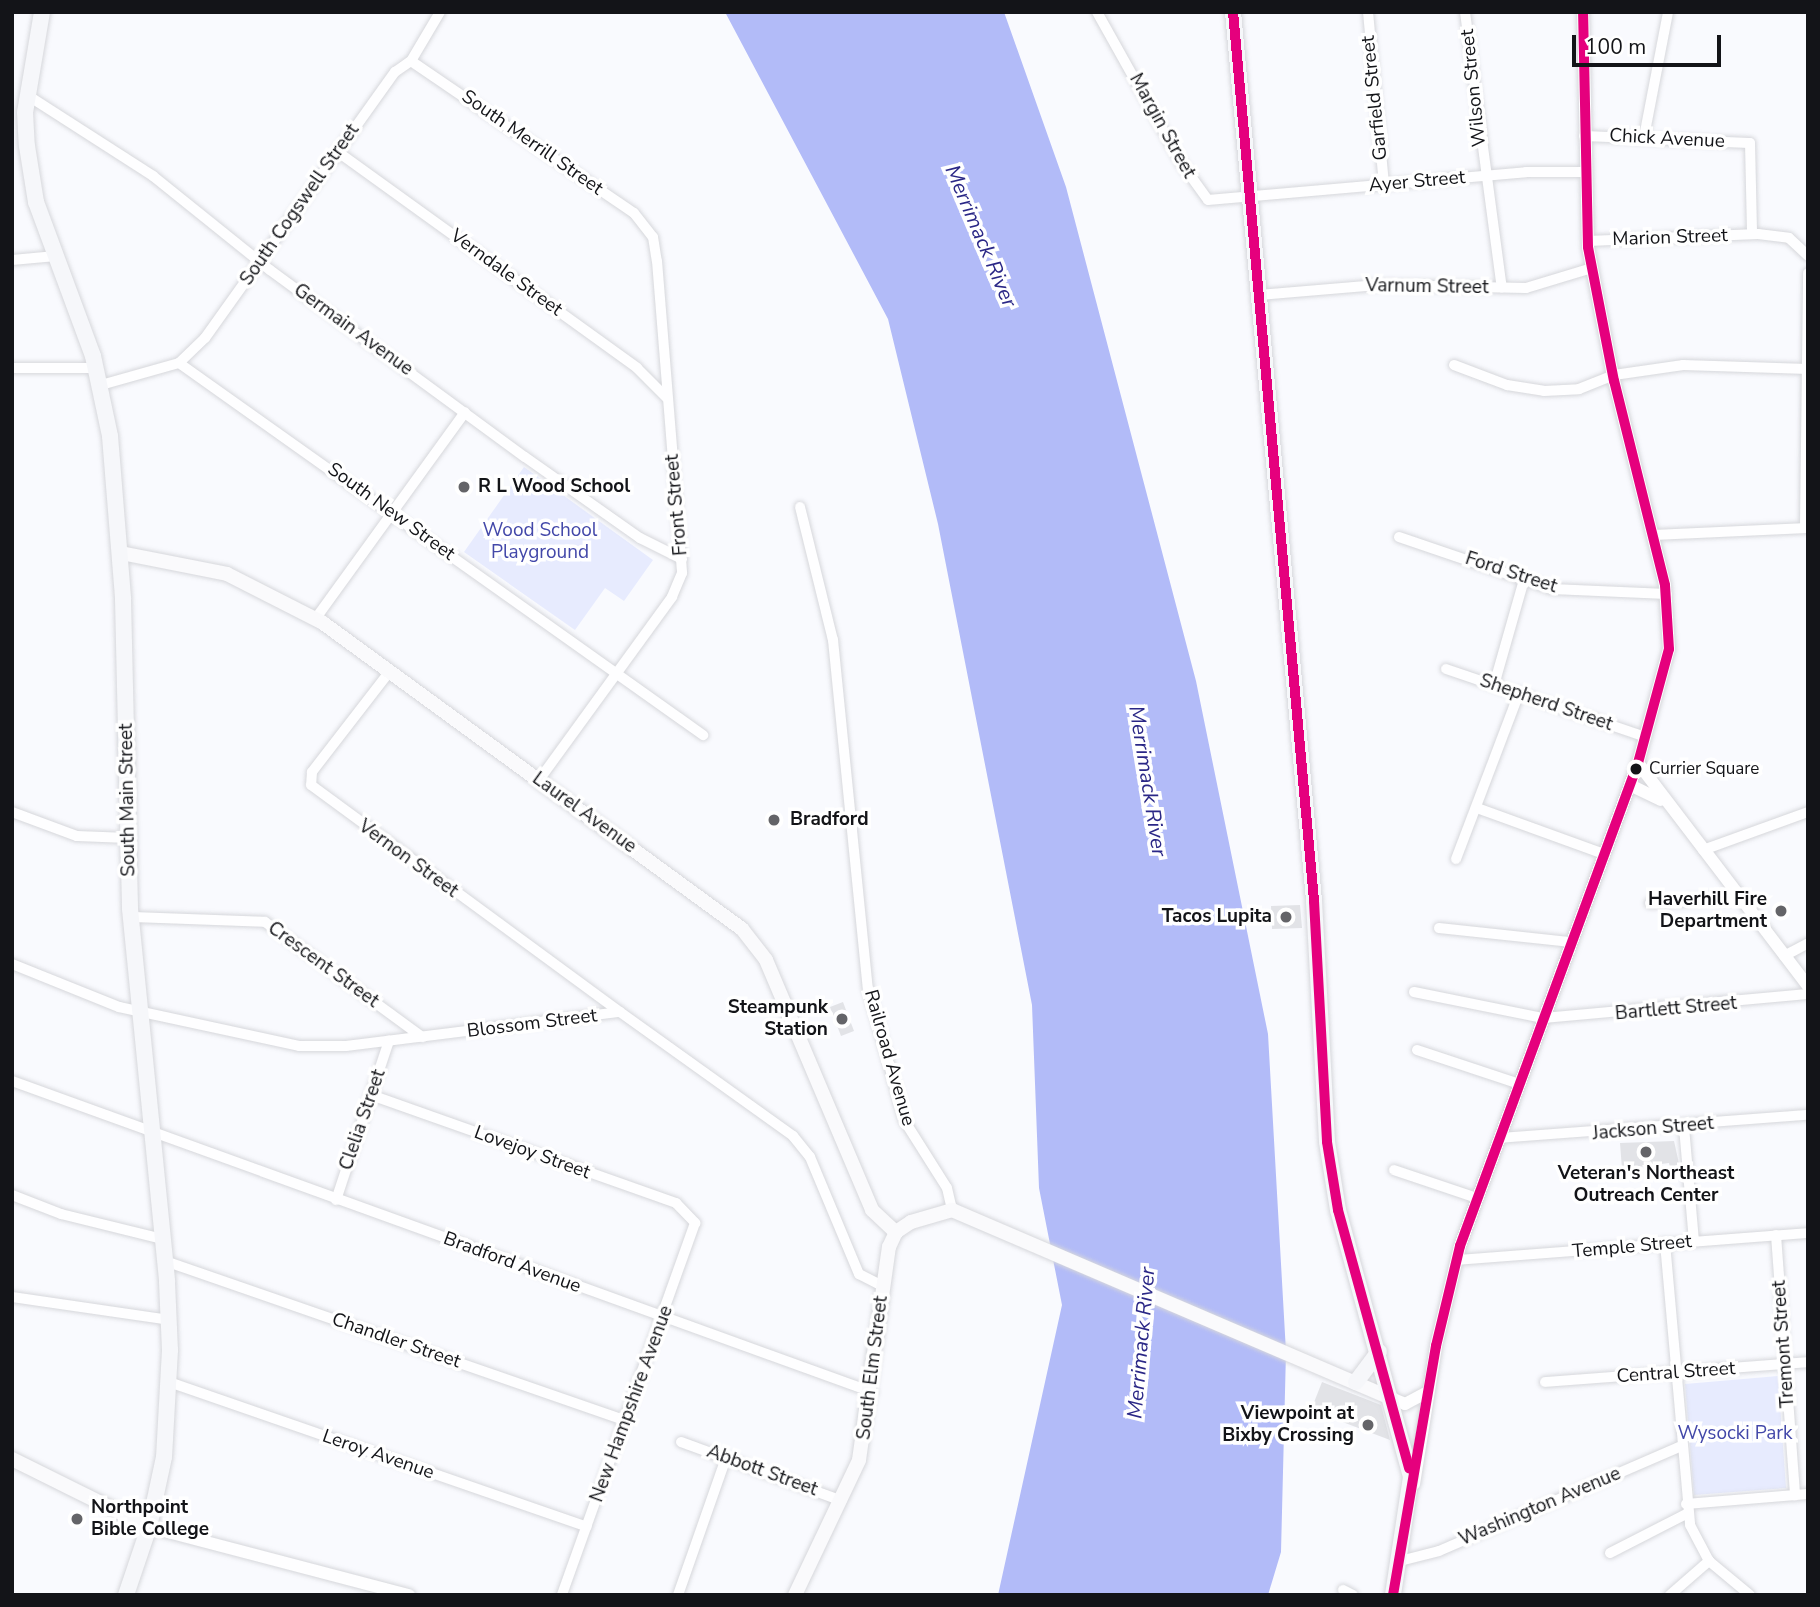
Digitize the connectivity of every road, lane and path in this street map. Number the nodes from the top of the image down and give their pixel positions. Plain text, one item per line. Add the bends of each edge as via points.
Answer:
1 (42, 12) edge
2 (440, 12) edge
3 (1097, 12) edge
4 (1233, 12) edge
5 (1368, 12) edge
6 (1465, 12) edge
7 (1583, 12) edge
8 (1668, 12) edge
9 (411, 61) junction
10 (27, 96) junction
11 (1584, 136) junction
12 (1644, 137) junction
13 (338, 152) junction
14 (1583, 172) junction
15 (1484, 176) junction
16 (1384, 184) junction
17 (1250, 194) junction
18 (648, 229) joint
19 (1752, 234) junction
20 (1588, 241) junction
21 (1808, 256) edge
22 (56, 257) junction
23 (12, 260) edge
24 (260, 262) junction
25 (1592, 268) junction
26 (1808, 273) edge
27 (1502, 288) junction
28 (1259, 295) junction
29 (180, 363) junction
30 (1454, 365) dead end
31 (12, 368) edge
32 (96, 368) junction
33 (1805, 369) edge
34 (1614, 375) junction
35 (101, 385) junction
36 (668, 400) junction
37 (465, 412) junction
38 (800, 507) dead end
39 (394, 514) junction
40 (1806, 527) edge
41 (1653, 536) junction
42 (1399, 537) dead end
43 (121, 553) junction
44 (682, 559) junction
45 (1524, 580) junction
46 (1667, 594) junction
47 (316, 618) junction
48 (1446, 669) dead end
49 (390, 671) junction
50 (617, 672) junction
51 (1494, 685) junction
52 (1519, 693) junction
53 (703, 735) dead end
54 (1646, 737) junction
55 (1638, 763) junction
56 (539, 780) junction
57 (1630, 785) junction
58 (1661, 800) junction
59 (1477, 808) junction
60 (12, 812) edge
61 (1808, 812) edge
62 (128, 838) junction
63 (1703, 850) junction
64 (1604, 854) junction
65 (1456, 859) dead end
66 (1740, 898) junction
67 (1650, 903) dead end
68 (131, 917) junction
69 (1439, 928) dead end
70 (1572, 942) junction
71 (1808, 943) edge
72 (1784, 956) junction
73 (12, 964) edge
74 (1808, 986) edge
75 (1414, 992) dead end
76 (1808, 994) edge
77 (139, 1009) junction
78 (620, 1012) junction
79 (1543, 1018) junction
80 (422, 1037) junction
81 (389, 1041) junction
82 (1417, 1049) dead end
83 (12, 1081) edge
84 (1519, 1084) junction
85 (371, 1095) junction
86 (1808, 1115) edge
87 (1684, 1127) junction
88 (152, 1134) junction
89 (1499, 1138) junction
90 (1394, 1170) dead end
91 (12, 1195) edge
92 (1477, 1198) junction
93 (336, 1200) junction
94 (691, 1212) joint
95 (957, 1213) junction
96 (896, 1231) junction
97 (1808, 1233) edge
98 (1776, 1235) junction
99 (163, 1239) junction
100 (1694, 1241) junction
101 (1665, 1243) junction
102 (1457, 1260) junction
103 (165, 1261) junction
104 (884, 1287) junction
105 (12, 1297) edge
106 (664, 1318) junction
107 (169, 1320) junction
108 (1379, 1352) junction
109 (1808, 1362) edge
110 (1786, 1364) junction
111 (1674, 1374) junction
112 (169, 1382) junction
113 (1355, 1382) junction
114 (1545, 1382) dead end
115 (872, 1392) junction
116 (1428, 1392) junction
117 (1391, 1398) junction
118 (626, 1422) junction
119 (681, 1442) dead end
120 (1679, 1447) junction
121 (726, 1458) junction
122 (12, 1459) edge
123 (1808, 1494) edge
124 (1412, 1495) junction
125 (1796, 1495) junction
126 (842, 1501) junction
127 (1687, 1509) junction
128 (149, 1527) junction
129 (587, 1527) junction
130 (1610, 1553) dead end
131 (1400, 1561) junction
132 (1709, 1561) junction
133 (126, 1595) edge
134 (409, 1595) edge
135 (562, 1595) edge
136 (678, 1595) edge
137 (795, 1595) edge
138 (1393, 1595) edge
139 (1670, 1595) edge
140 (1750, 1595) edge

1 - 10 main road, South Main Street
2 - 9 street
3 - 17 street, Margin Street via 1196,187 1208,200
4 - 17 main road
5 - 16 street, Garfield Street
6 - 15 street, Wilson Street
7 - 11 street
8 - 12 street
9 - 13 street, South Cogswell Street via 395,72
9 - 18 street, South Merrill Street via 621,204
10 - 22 main road, South Main Street via 31,175
10 - 24 street, Germain Avenue via 153,176
11 - 12 street, Chick Avenue
11 - 14 street
12 - 19 street, Chick Avenue via 1750,143
13 - 24 street, South Cogswell Street
13 - 36 street, Verndale Street via 637,368
14 - 15 street, Ayer Street
14 - 20 street
15 - 16 street, Ayer Street
15 - 27 street, Wilson Street
16 - 17 street, Ayer Street
17 - 28 main road
18 - 36 street, Front Street via 657,261
19 - 20 street, Marion Street
19 - 21 street, Marion Street via 1789,238
20 - 25 street
22 - 23 street
22 - 32 main road, South Main Street
24 - 29 street, South Cogswell Street via 205,338
24 - 37 street, Germain Avenue
25 - 27 street, Varnum Street via 1526,288
25 - 34 street
26 - 33 street
27 - 28 street, Varnum Street via 1378,285
28 - 108 main road via 1314,901 1326,1130 1338,1210
29 - 35 street
29 - 39 street, South New Street
30 - 34 street via 1507,385 1544,391 1579,389
31 - 32 street
32 - 35 main road, South Main Street
33 - 34 street via 1683,365
33 - 40 street
34 - 41 street
35 - 43 main road, South Main Street
36 - 44 street, Front Street
37 - 39 street
37 - 44 street, Germain Avenue via 640,538
38 - 95 street, Railroad Avenue via 833,640 868,988 904,1120 947,1188
39 - 47 street
39 - 50 street, South New Street
40 - 41 street
41 - 46 street
42 - 45 street, Ford Street
43 - 47 main road, Laurel Avenue via 208,568
43 - 62 main road, South Main Street
44 - 50 street, Front Street via 671,597
45 - 46 street, Ford Street via 1575,592
45 - 51 street
46 - 54 street via 1667,667
47 - 49 main road, Laurel Avenue
48 - 51 street, Shepherd Street
49 - 56 main road, Laurel Avenue
49 - 78 street, Vernon Street via 312,772 311,785
50 - 53 street, South New Street
50 - 56 street, Front Street
51 - 52 street, Shepherd Street
52 - 54 street, Shepherd Street
52 - 59 street
54 - 55 street
55 - 57 street
55 - 58 street
56 - 96 main road, Laurel Avenue via 754,940 872,1210
57 - 58 street
57 - 64 street
58 - 63 street
59 - 64 street
59 - 65 street
60 - 62 street via 77,836
61 - 63 street
62 - 68 main road, South Main Street
63 - 66 street
64 - 70 street
66 - 67 street
66 - 72 street
68 - 77 main road, South Main Street
68 - 80 street, Crescent Street via 265,922
69 - 70 street
70 - 79 street
71 - 72 street
72 - 74 street
73 - 77 street, Blossom Street
75 - 79 street, Bartlett Street
76 - 79 street, Bartlett Street
77 - 81 street, Blossom Street via 279,1044
77 - 88 main road, South Main Street
78 - 80 street, Blossom Street
78 - 104 street, Blossom Street via 793,1136 810,1157 859,1274
79 - 84 street
80 - 81 street, Blossom Street
81 - 85 street, Clelia Street
82 - 84 street
83 - 88 street, Bradford Avenue
84 - 89 street
85 - 93 street, Clelia Street
85 - 94 street, Lovejoy Street
86 - 87 street, Jackson Street
87 - 89 street, Jackson Street
87 - 100 street
88 - 93 street, Bradford Avenue
88 - 99 main road, South Main Street
89 - 92 street
90 - 92 street
91 - 99 street via 61,1214
92 - 102 street
93 - 106 street, Bradford Avenue
94 - 106 street, New Hampshire Avenue via 693,1235
95 - 96 main road
95 - 113 main road
96 - 104 main road, South Elm Street
97 - 98 street, Temple Street
98 - 100 street, Temple Street
98 - 110 street, Tremont Street
99 - 103 main road, South Main Street
100 - 101 street, Temple Street
101 - 102 street, Temple Street
101 - 111 street
102 - 116 street
103 - 107 main road, South Main Street
103 - 118 street, Chandler Street
104 - 115 main road, South Elm Street
105 - 107 street
106 - 115 street, Bradford Avenue
106 - 118 street, New Hampshire Avenue
107 - 112 main road, South Main Street
108 - 113 main road
108 - 117 main road
109 - 110 street, Central Street
110 - 111 street, Central Street
110 - 125 street, Tremont Street
111 - 114 street, Central Street
111 - 120 street
112 - 128 main road, South Main Street via 164,1457
112 - 129 street, Leroy Avenue
113 - 117 main road
115 - 126 main road, South Elm Street via 859,1460
116 - 117 street via 1405,1404
116 - 124 street
117 - 124 main road
118 - 129 street, New Hampshire Avenue
119 - 121 street, Abbott Street
120 - 127 street
120 - 131 street, Washington Avenue via 1431,1554
121 - 126 street, Abbott Street
121 - 136 street
122 - 128 main road
123 - 125 street
124 - 131 main road
125 - 127 street
126 - 137 main road, South Elm Street
127 - 130 street
127 - 132 street
128 - 133 main road, South Main Street
128 - 134 street
129 - 135 street, New Hampshire Avenue
131 - 138 main road
132 - 139 street
132 - 140 street

